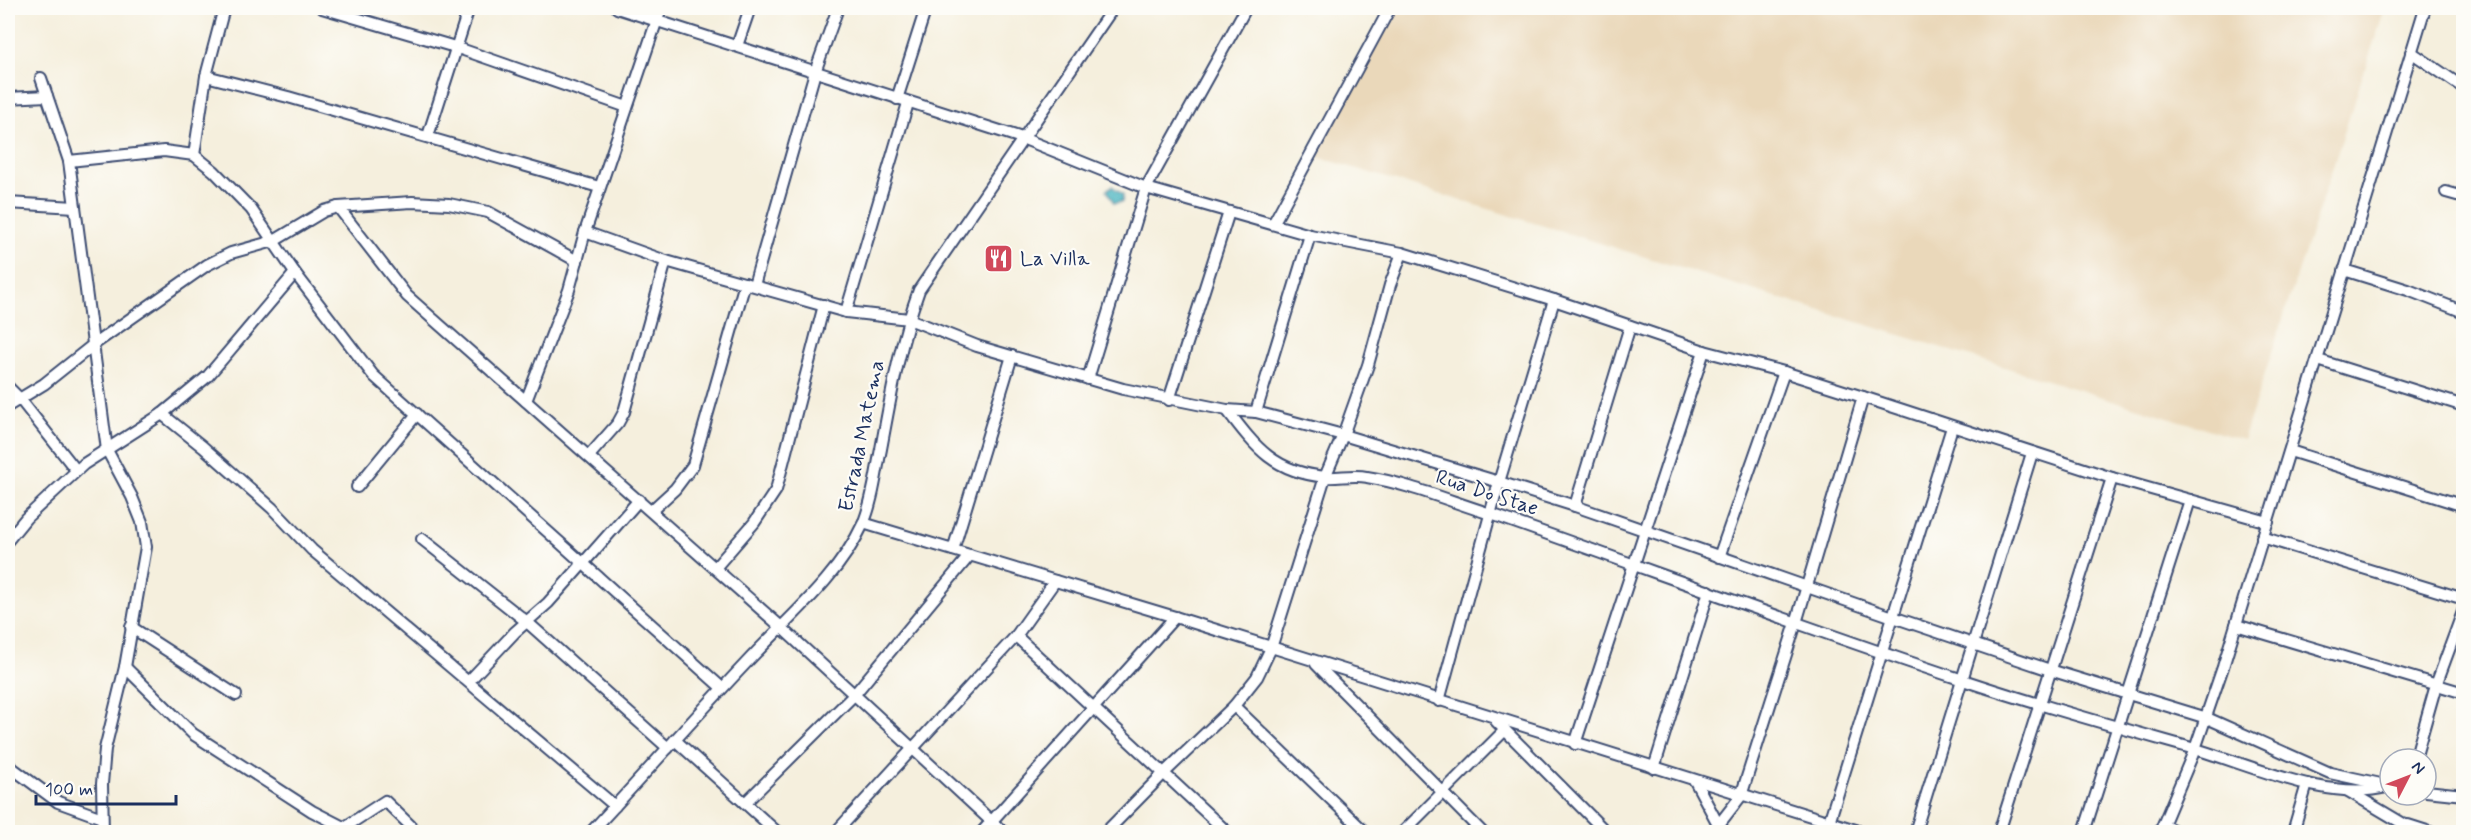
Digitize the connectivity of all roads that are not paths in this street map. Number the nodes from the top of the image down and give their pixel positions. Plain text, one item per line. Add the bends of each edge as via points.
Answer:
1 (224, 8) edge
2 (322, 8) edge
3 (469, 8) edge
4 (617, 8) edge
5 (661, 8) edge
6 (750, 8) edge
7 (838, 8) edge
8 (926, 8) edge
9 (1113, 8) edge
10 (1246, 8) edge
11 (1390, 8) edge
12 (2425, 8) edge
13 (656, 20) junction
14 (737, 46) junction
15 (455, 47) junction
16 (2411, 52) junction
17 (815, 72) junction
18 (206, 76) junction
19 (41, 78) dead end
20 (2463, 88) edge
21 (47, 96) junction
22 (8, 98) edge
23 (897, 99) junction
24 (908, 103) junction
25 (627, 107) junction
26 (428, 136) junction
27 (1022, 138) junction
28 (194, 155) junction
29 (69, 161) junction
30 (599, 187) junction
31 (1146, 188) junction
32 (2445, 192) dead end
33 (2463, 197) edge
34 (8, 203) edge
35 (75, 207) junction
36 (338, 207) junction
37 (1229, 212) junction
38 (1272, 224) junction
39 (585, 232) junction
40 (1310, 235) junction
41 (274, 241) junction
42 (1402, 253) junction
43 (577, 261) junction
44 (666, 261) junction
45 (2344, 270) junction
46 (295, 273) junction
47 (750, 284) junction
48 (1554, 300) junction
49 (824, 305) junction
50 (846, 312) junction
51 (2463, 312) edge
52 (909, 319) junction
53 (1630, 326) junction
54 (93, 345) junction
55 (1704, 351) junction
56 (1012, 356) junction
57 (2318, 360) junction
58 (1784, 372) junction
59 (1088, 379) junction
60 (8, 387) edge
61 (1863, 397) junction
62 (20, 399) junction
63 (1169, 400) junction
64 (526, 401) junction
65 (8, 406) edge
66 (2463, 406) edge
67 (1227, 410) junction
68 (1256, 412) junction
69 (162, 414) junction
70 (417, 414) junction
71 (1952, 427) junction
72 (1343, 435) junction
73 (108, 450) junction
74 (2290, 451) junction
75 (2032, 453) junction
76 (589, 456) junction
77 (76, 470) junction
78 (1325, 477) junction
79 (2112, 478) junction
80 (1499, 482) junction
81 (357, 487) dead end
82 (639, 500) junction
83 (2190, 500) junction
84 (1575, 506) junction
85 (2463, 506) edge
86 (651, 511) junction
87 (1491, 514) junction
88 (2268, 522) junction
89 (863, 523) junction
90 (1644, 530) junction
91 (2262, 537) junction
92 (422, 538) dead end
93 (8, 540) edge
94 (953, 550) junction
95 (970, 555) junction
96 (1719, 557) junction
97 (1633, 563) junction
98 (583, 564) junction
99 (715, 568) junction
100 (1055, 582) junction
101 (1806, 587) junction
102 (1709, 591) junction
103 (2463, 599) edge
104 (2463, 609) edge
105 (1175, 617) junction
106 (1893, 617) junction
107 (527, 622) junction
108 (1796, 623) junction
109 (2236, 625) junction
110 (780, 626) junction
111 (131, 627) junction
112 (1016, 636) junction
113 (1974, 644) junction
114 (1271, 648) junction
115 (1882, 651) junction
116 (1314, 661) junction
117 (125, 667) junction
118 (2050, 670) junction
119 (1962, 680) junction
120 (469, 681) junction
121 (2436, 685) junction
122 (722, 688) junction
123 (2129, 693) junction
124 (2463, 693) edge
125 (236, 695) dead end
126 (854, 695) junction
127 (1439, 701) junction
128 (2039, 704) junction
129 (1234, 706) junction
130 (1094, 709) junction
131 (1494, 718) junction
132 (2206, 718) junction
133 (2117, 729) junction
134 (1505, 730) junction
135 (671, 744) junction
136 (1575, 744) junction
137 (2418, 747) edge
138 (912, 749) junction
139 (2195, 749) junction
140 (8, 765) edge
141 (1654, 768) junction
142 (1163, 774) junction
143 (1695, 781) junction
144 (2378, 783) edge
145 (2307, 784) junction
146 (2346, 789) junction
147 (2378, 789) edge
148 (2438, 792) edge
149 (1442, 794) junction
150 (2463, 795) edge
151 (1741, 796) junction
152 (746, 803) junction
153 (615, 806) junction
154 (102, 818) junction
155 (992, 822) junction
156 (1829, 822) junction
157 (2402, 823) junction
158 (2161, 829) edge
159 (349, 830) edge
160 (1719, 830) edge
161 (103, 832) edge
162 (417, 832) edge
163 (591, 832) edge
164 (777, 832) edge
165 (836, 832) edge
166 (982, 832) edge
167 (1003, 832) edge
168 (1106, 832) edge
169 (1227, 832) edge
170 (1365, 832) edge
171 (1403, 832) edge
172 (1482, 832) edge
173 (1606, 832) edge
174 (1862, 832) edge
175 (1915, 832) edge
176 (1999, 832) edge
177 (2084, 832) edge
178 (2177, 832) edge
179 (2294, 832) edge
180 (2414, 832) edge
181 (2430, 832) edge

1 - 18 street
2 - 15 street
3 - 15 street
4 - 13 street
5 - 13 street
6 - 14 street
7 - 17 street
8 - 23 street
9 - 27 street, Estrada Matema
10 - 31 street
11 - 38 street
12 - 16 street
13 - 14 street
13 - 25 street
14 - 17 street
15 - 25 street
15 - 26 street
16 - 20 street
16 - 45 street
17 - 23 street
17 - 47 street
18 - 26 street
18 - 28 street
19 - 21 street
21 - 22 street
21 - 29 street
23 - 24 street
24 - 27 street
24 - 50 street
25 - 30 street
26 - 30 street
27 - 31 street
27 - 52 street, Estrada Matema via 919,290
28 - 29 street via 155,152
28 - 41 street via 251,209
29 - 35 street
30 - 39 street
31 - 37 street
31 - 59 street
32 - 33 street
34 - 35 street
35 - 54 street
36 - 41 street via 324,211
36 - 43 street via 412,201 488,212
36 - 64 street via 407,296
37 - 38 street
37 - 63 street
38 - 40 street
39 - 43 street
39 - 44 street
40 - 42 street
40 - 68 street
41 - 46 street
41 - 54 street via 207,265
42 - 48 street
42 - 72 street
43 - 64 street via 566,300
44 - 47 street
44 - 76 street via 624,412
45 - 51 street
45 - 57 street
46 - 69 street via 208,376
46 - 70 street via 373,375
47 - 49 street
47 - 86 street via 693,465
48 - 53 street
48 - 80 street
49 - 50 street
49 - 99 street via 776,490
50 - 52 street
52 - 56 street
52 - 89 street, Estrada Matema
53 - 55 street
53 - 84 street
54 - 62 street
54 - 73 street
55 - 58 street
55 - 90 street
56 - 59 street
56 - 94 street
57 - 66 street
57 - 74 street
58 - 61 street
58 - 96 street
59 - 63 street
60 - 62 street
61 - 71 street
61 - 101 street
62 - 65 street
62 - 77 street
63 - 67 street
64 - 76 street
67 - 68 street
67 - 78 street, Rua Do Stae via 1267,458
68 - 72 street
69 - 73 street
69 - 120 street via 272,508 312,550
70 - 81 street
70 - 98 street
71 - 75 street
71 - 106 street
72 - 78 street
72 - 80 street
73 - 77 street
73 - 111 street via 139,513 146,547
74 - 85 street
74 - 88 street
75 - 79 street
75 - 113 street
76 - 82 street
77 - 93 street
78 - 87 street, Rua Do Stae via 1366,476
78 - 114 street
79 - 83 street
79 - 118 street
80 - 84 street
80 - 87 street
82 - 86 street
82 - 98 street
83 - 88 street
83 - 123 street
84 - 90 street
86 - 99 street
87 - 97 street, Rua Do Stae
87 - 127 street
88 - 91 street
89 - 94 street
89 - 110 street, Estrada Matema via 825,581
90 - 96 street
90 - 97 street
91 - 103 street
91 - 109 street
92 - 107 street
94 - 95 street
95 - 100 street
95 - 126 street
96 - 101 street
97 - 102 street, Rua Do Stae
97 - 136 street
98 - 107 street
98 - 122 street
99 - 110 street
100 - 105 street
100 - 112 street
101 - 106 street
101 - 108 street
102 - 108 street, Rua Do Stae
102 - 141 street
104 - 121 street
105 - 114 street
105 - 130 street
106 - 113 street
106 - 115 street
107 - 120 street
107 - 135 street
108 - 115 street, Rua Do Stae
108 - 151 street
109 - 121 street
109 - 132 street
110 - 122 street, Estrada Matema
110 - 126 street
111 - 117 street
111 - 125 street
112 - 130 street
112 - 138 street
113 - 118 street
113 - 119 street
114 - 116 street
114 - 129 street via 1257,677
115 - 119 street, Rua Do Stae
115 - 156 street
116 - 127 street
116 - 149 street
117 - 154 street via 105,749
117 - 159 street via 193,734 312,811
118 - 123 street
118 - 128 street
119 - 128 street, Rua Do Stae
119 - 175 street
120 - 153 street
121 - 124 street
121 - 137 street
122 - 135 street, Estrada Matema
123 - 132 street
123 - 133 street
126 - 138 street
126 - 152 street
127 - 131 street
128 - 133 street, Rua Do Stae
128 - 176 street
129 - 142 street
129 - 170 street
130 - 142 street
130 - 155 street
131 - 134 street
131 - 136 street
132 - 139 street
132 - 144 street via 2330,773
133 - 139 street, Rua Do Stae
133 - 177 street
134 - 149 street
134 - 173 street
135 - 152 street
135 - 153 street, Estrada Matema
136 - 141 street
138 - 155 street
138 - 165 street
139 - 145 street, Rua Do Stae
139 - 158 street
140 - 154 street via 58,802
141 - 143 street
142 - 168 street
142 - 169 street
143 - 151 street
143 - 160 street
145 - 146 street, Rua Do Stae
145 - 179 street
146 - 147 street, Rua Do Stae
146 - 157 street
148 - 150 street
149 - 171 street
149 - 172 street
151 - 156 street
151 - 160 street
152 - 164 street
153 - 163 street, Estrada Matema
154 - 161 street
155 - 166 street
155 - 167 street
156 - 174 street
157 - 180 street
157 - 181 street
158 - 178 street
159 - 162 street via 386,801

